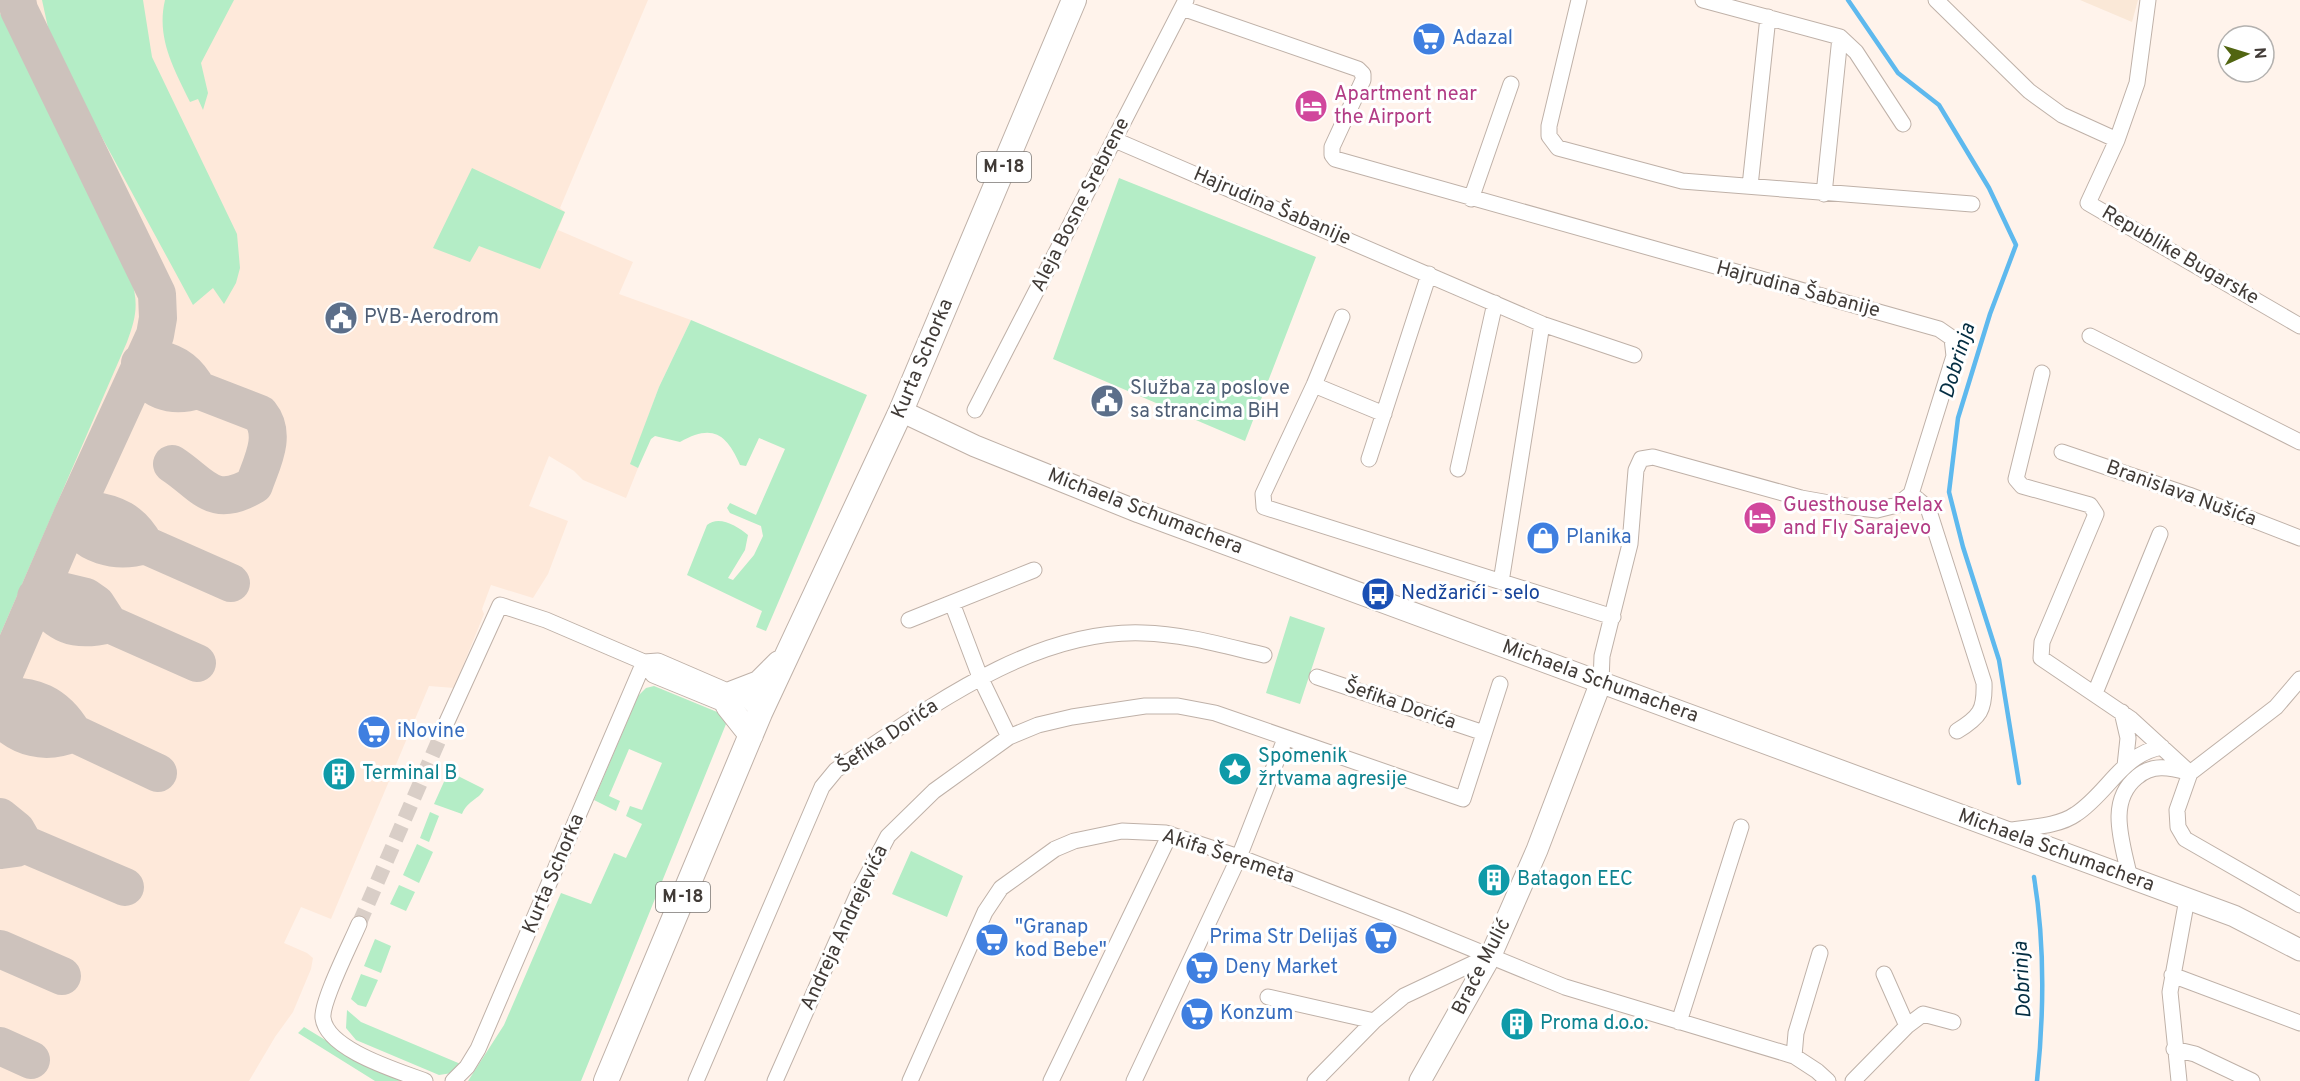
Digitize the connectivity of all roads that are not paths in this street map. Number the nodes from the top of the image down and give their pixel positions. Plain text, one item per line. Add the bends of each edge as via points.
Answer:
1 (1074, 0) edge
2 (1579, 0) edge
3 (1703, 0) edge
4 (1936, 0) edge
5 (2148, 0) edge
6 (1184, 4) edge
7 (1768, 17) junction
8 (1840, 37) junction
9 (1511, 84) dead end
10 (1903, 124) dead end
11 (1115, 140) junction
12 (2117, 140) junction
13 (1750, 186) junction
14 (1824, 194) junction
15 (1471, 200) junction
16 (1972, 204) dead end
17 (1429, 274) junction
18 (1495, 303) junction
19 (1342, 316) dead end
20 (1542, 324) junction
21 (2300, 326) edge
22 (2090, 336) dead end
23 (1634, 355) dead end
24 (2042, 373) dead end
25 (1314, 385) junction
26 (975, 410) dead end
27 (901, 411) junction
28 (1384, 414) junction
29 (2300, 442) edge
30 (2062, 452) dead end
31 (1369, 459) dead end
32 (1458, 469) dead end
33 (1911, 494) junction
34 (2160, 534) dead end
35 (2300, 538) edge
36 (1034, 570) dead end
37 (1501, 582) junction
38 (952, 603) junction
39 (1613, 616) junction
40 (909, 620) dead end
41 (787, 655) junction
42 (1264, 655) dead end
43 (644, 662) junction
44 (980, 676) junction
45 (1317, 677) dead end
46 (2300, 679) edge
47 (1601, 682) junction
48 (1500, 684) dead end
49 (2095, 693) junction
50 (731, 699) junction
51 (2122, 712) junction
52 (760, 713) junction
53 (445, 726) tunnel mouth
54 (1957, 731) dead end
55 (1484, 733) junction
56 (751, 735) junction
57 (1009, 736) junction
58 (1285, 739) junction
59 (2162, 747) junction
60 (2125, 766) junction
61 (2143, 772) junction
62 (2190, 772) junction
63 (1741, 827) dead end
64 (2003, 831) junction
65 (1168, 834) junction
66 (1239, 857) junction
67 (2130, 879) junction
68 (2187, 899) junction
69 (2300, 905) edge
70 (358, 924) tunnel mouth
71 (2300, 950) edge
72 (1820, 953) dead end
73 (1491, 955) junction
74 (1884, 974) dead end
75 (2172, 975) junction
76 (1268, 997) dead end
77 (1374, 1021) junction
78 (1679, 1022) junction
79 (1953, 1022) dead end
80 (2300, 1023) edge
81 (1907, 1026) junction
82 (2174, 1049) junction
83 (1794, 1056) junction
84 (425, 1081) edge
85 (453, 1081) edge
86 (606, 1081) edge
87 (696, 1081) edge
88 (775, 1081) edge
89 (910, 1081) edge
90 (1051, 1081) edge
91 (1134, 1081) edge
92 (1315, 1081) edge
93 (1420, 1081) edge
94 (1828, 1081) edge
95 (1853, 1081) edge
96 (2180, 1081) edge
97 (2252, 1081) edge

1 - 27 main road, Kurta Schorka / M-18
2 - 13 street via 1549,126 1552,143 1567,152 1682,181
3 - 7 street
4 - 12 street via 2029,91 2062,115
5 - 12 street, Republike Bugarske via 2137,84
6 - 11 street, Aleja Bosne Srebrene
6 - 15 street, Hajrudina Šabanije via 1358,69 1362,80 1332,147 1333,157
7 - 8 street
7 - 13 street
8 - 10 street via 1856,52
8 - 14 street
9 - 15 street
11 - 17 street, Hajrudina Šabanije
11 - 26 street, Aleja Bosne Srebrene
12 - 21 street, Republike Bugarske via 2088,203
13 - 14 street
14 - 16 street
15 - 33 street, Hajrudina Šabanije via 1946,333 1952,338 1954,356
17 - 18 street, Hajrudina Šabanije
17 - 28 street
18 - 20 street, Hajrudina Šabanije
18 - 32 street
19 - 25 street
20 - 23 street, Hajrudina Šabanije
20 - 37 street
22 - 29 street
24 - 49 street via 2016,479 2022,486 2090,505 2096,514 2042,642 2041,658
25 - 28 street
25 - 37 street via 1263,494 1264,507
27 - 41 main road, Kurta Schorka / M-18
27 - 47 main road, Michaela Schumachera via 975,446 1139,512
28 - 31 street
30 - 35 street, Branislava Nušića
33 - 39 street via 1897,505 1876,510 1852,507 1801,498 1646,457 1641,459 1636,470 1630,544
33 - 54 street via 1928,508 1984,683 1985,702 1980,712
34 - 49 street
36 - 38 street
37 - 39 street
38 - 40 street
38 - 44 street
39 - 47 street via 1602,656
41 - 50 main road via 759,683
41 - 52 main road, Kurta Schorka / M-18
42 - 44 street, Šefika Dorića via 1192,639 1120,634 1040,652
43 - 50 street via 653,675
43 - 53 street via 500,605
43 - 85 street, Kurta Schorka via 482,1039
44 - 57 street
44 - 87 street, Šefika Dorića via 836,770 822,787
45 - 55 street, Šefika Dorića
46 - 62 street via 2276,707
47 - 64 main road, Michaela Schumachera
47 - 73 main road, Braće Mulić via 1537,850
48 - 55 street, Andreja Andrejevića
49 - 51 street
50 - 52 street via 754,704
50 - 56 main road
51 - 59 street
51 - 60 street via 2128,738
52 - 56 main road, Kurta Schorka / M-18
55 - 58 street, Andreja Andrejevića via 1463,799
56 - 86 main road, Kurta Schorka / M-18
57 - 58 street, Andreja Andrejevića via 1072,717 1129,708 1178,706 1215,713
57 - 88 street, Andreja Andrejevića via 934,792 888,836 859,891
58 - 66 street
59 - 60 street via 2143,752
59 - 61 street
59 - 62 street
60 - 64 street via 2087,806 2066,820
61 - 62 street via 2160,767
61 - 67 street via 2122,794 2119,810
62 - 69 street via 2177,810 2178,827 2185,839
63 - 78 street
64 - 67 main road, Michaela Schumachera
65 - 66 street, Akifa Šeremeta
65 - 89 street, Akifa Šeremeta via 1122,831 1074,841 1034,862 1001,888 985,912
65 - 90 street
66 - 73 street, Akifa Šeremeta
66 - 91 street
67 - 68 main road, Michaela Schumachera
68 - 71 main road, Michaela Schumachera via 2252,924
68 - 75 street
70 - 84 street via 326,1001 323,1017 327,1029 342,1045
72 - 83 street via 1799,1022
73 - 77 street via 1404,996
73 - 78 street, Akifa Šeremeta via 1565,987
73 - 93 main road, Braće Mulić
74 - 81 street
75 - 80 street
75 - 82 street
76 - 77 street
77 - 92 street
78 - 83 street, Akifa Šeremeta
79 - 81 street via 1923,1014
81 - 95 street
82 - 96 street
82 - 97 street via 2195,1054
83 - 94 street, Akifa Šeremeta

